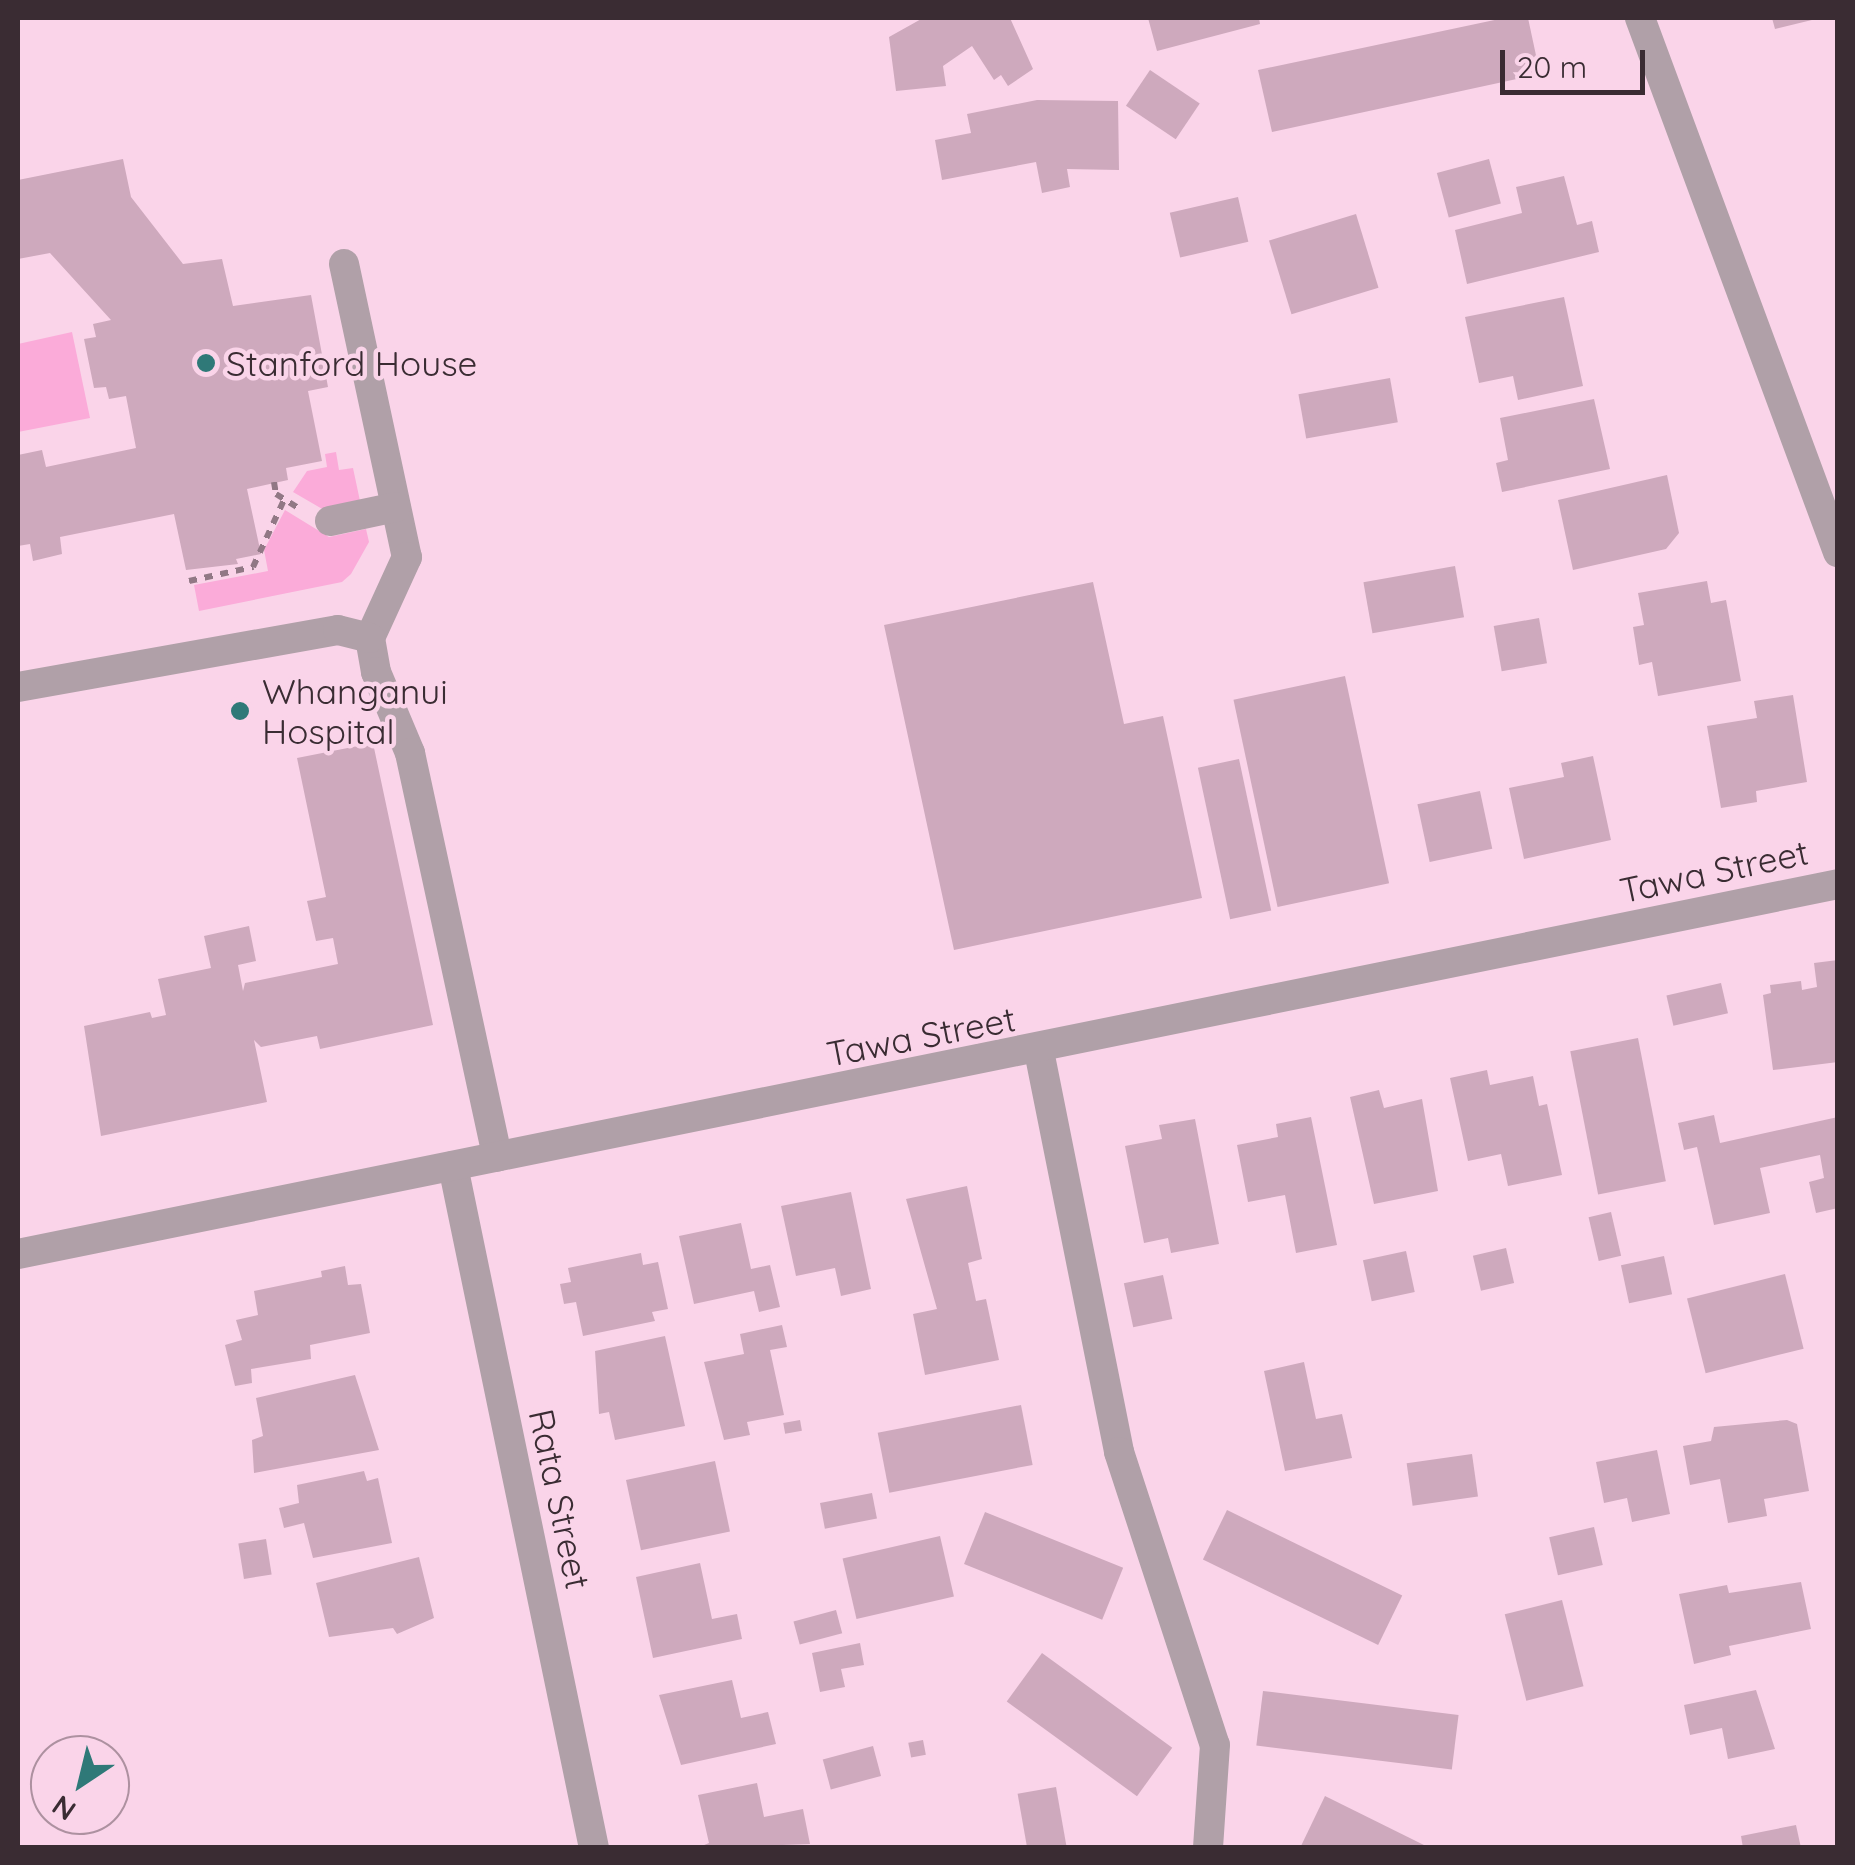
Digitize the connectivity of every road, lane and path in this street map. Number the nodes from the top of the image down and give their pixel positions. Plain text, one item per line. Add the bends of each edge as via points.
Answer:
1 (1640, 18) edge
2 (344, 264) dead end
3 (284, 500) dead end
4 (396, 507) junction
5 (330, 520) dead end
6 (1838, 552) edge
7 (188, 581) dead end
8 (370, 638) junction
9 (18, 687) edge
10 (1838, 884) edge
11 (1039, 1050) junction
12 (497, 1157) junction
13 (453, 1166) junction
14 (18, 1254) edge
15 (594, 1848) edge
16 (1208, 1848) edge

1 - 6 street
2 - 4 street
3 - 7 path via 254,566
4 - 5 street
4 - 8 street via 407,557
8 - 9 street via 338,630
8 - 12 street via 376,672 410,753
10 - 11 street, Tawa Street
11 - 12 street, Tawa Street
11 - 16 street via 1120,1452 1215,1745
12 - 13 street, Tawa Street
13 - 14 street, Tawa Street
13 - 15 street, Rata Street

